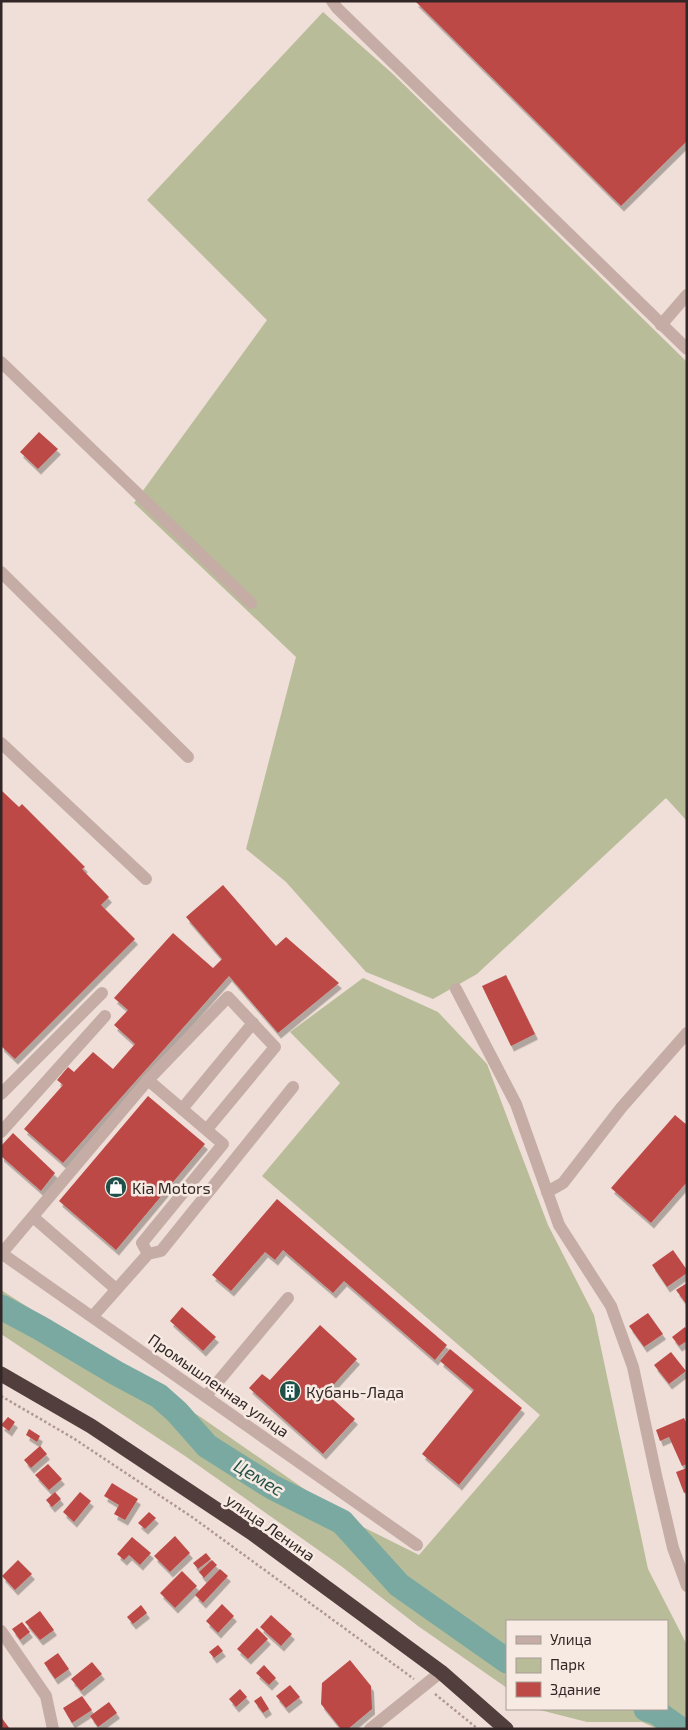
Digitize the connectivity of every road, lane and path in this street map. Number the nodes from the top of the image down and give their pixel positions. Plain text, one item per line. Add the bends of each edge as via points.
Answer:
1 (332, 1) edge
2 (687, 295) edge
3 (661, 325) junction
4 (687, 349) edge
5 (1, 362) edge
6 (1, 572) edge
7 (251, 603) dead end
8 (1, 744) edge
9 (188, 757) dead end
10 (146, 879) dead end
11 (456, 989) dead end
12 (102, 993) dead end
13 (105, 1016) dead end
14 (253, 1023) junction
15 (687, 1033) edge
16 (148, 1080) junction
17 (293, 1087) dead end
18 (1, 1094) edge
19 (182, 1109) junction
20 (208, 1128) dead end
21 (1, 1132) edge
22 (223, 1144) junction
23 (238, 1155) junction
24 (547, 1192) junction
25 (33, 1217) junction
26 (2, 1253) edge
27 (148, 1254) junction
28 (116, 1290) junction
29 (288, 1298) dead end
30 (92, 1316) junction
31 (1, 1374) edge
32 (1, 1396) edge
33 (206, 1396) junction
34 (417, 1545) dead end
35 (687, 1586) edge
36 (1, 1631) edge
37 (441, 1672) junction
38 (424, 1686) junction
39 (53, 1729) edge
40 (370, 1729) edge
41 (478, 1729) edge
42 (506, 1729) edge

1 - 3 street
2 - 3 street
3 - 4 street
5 - 7 street
6 - 9 street
8 - 10 street
11 - 24 street via 516,1104
12 - 18 street
13 - 21 street
14 - 16 street via 228,997
14 - 19 street
14 - 20 street via 275,1048
15 - 24 street via 621,1108 563,1183
16 - 19 street
16 - 25 street
17 - 23 street
19 - 22 street
22 - 23 street
22 - 27 street via 142,1242
23 - 27 street via 161,1251
24 - 35 street via 559,1225 611,1306 633,1367 671,1539
25 - 26 street
25 - 28 street
26 - 30 street, Промышленная улица
27 - 28 street
28 - 30 street
29 - 33 street
30 - 33 street, Промышленная улица
31 - 37 highway, улица Ленина via 91,1426 252,1534
32 - 38 path via 73,1438 192,1517
33 - 34 street, Промышленная улица
36 - 39 street via 46,1696
37 - 38 street
37 - 42 highway, улица Ленина
38 - 40 street
38 - 41 path

